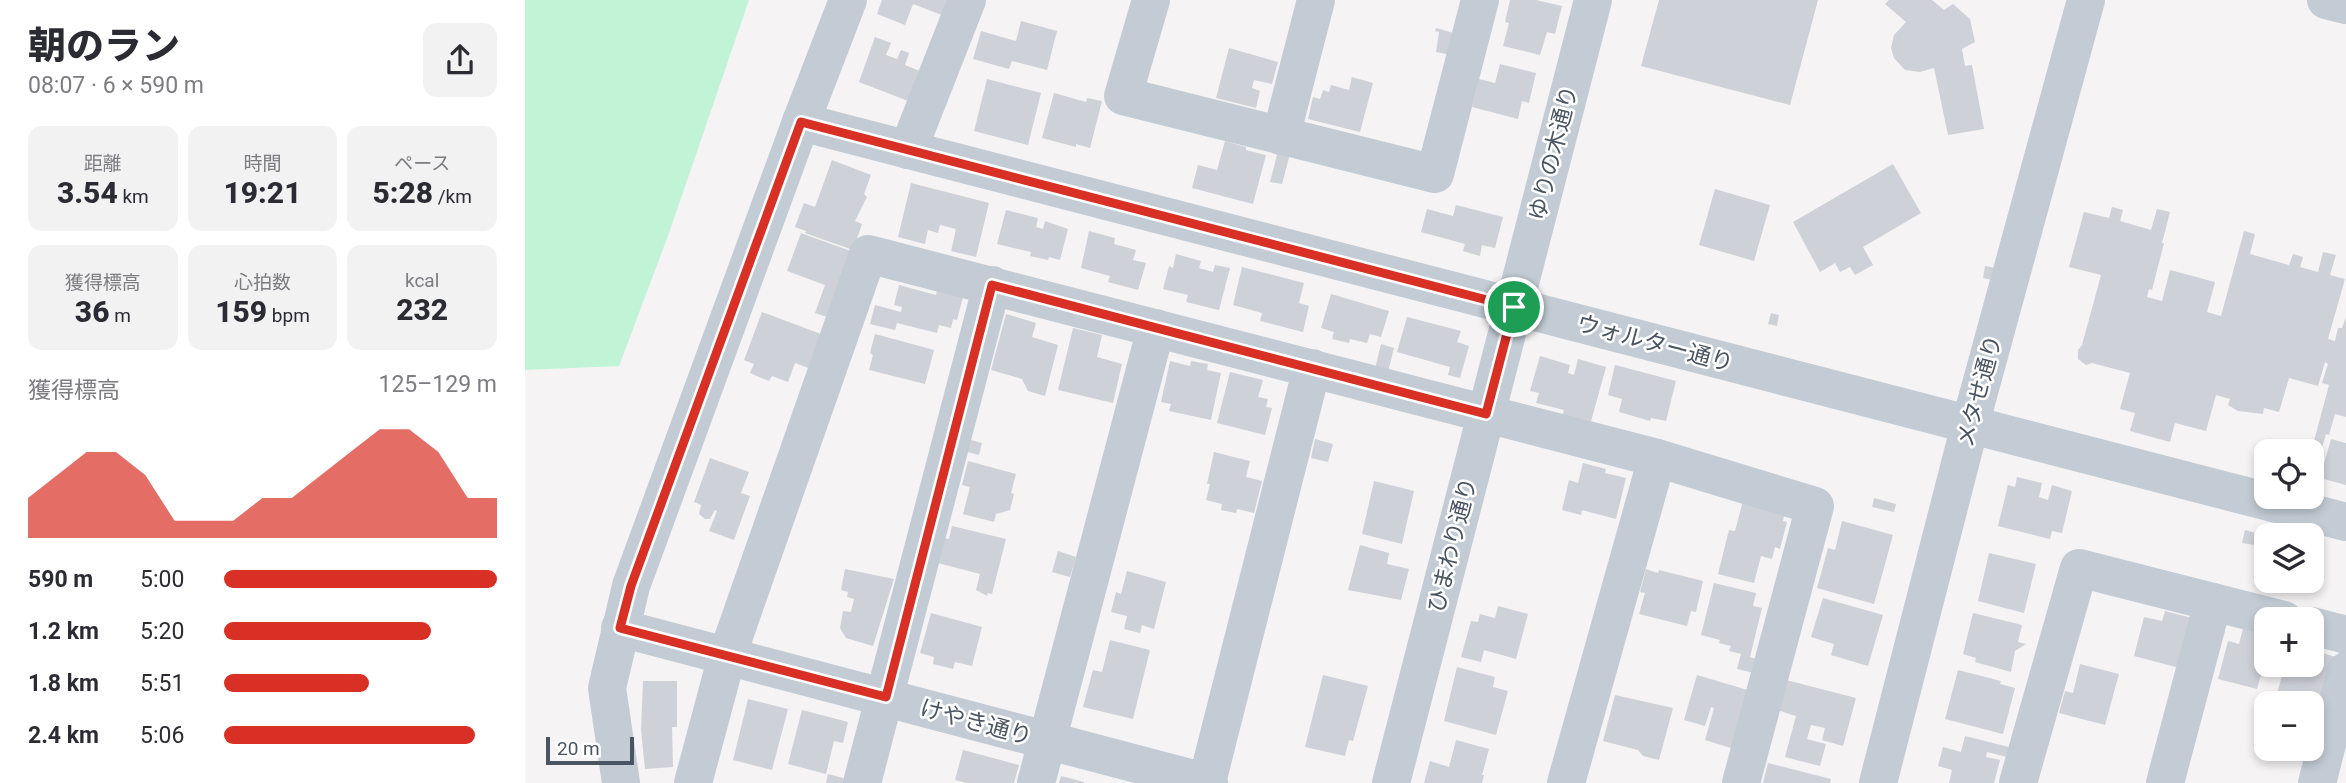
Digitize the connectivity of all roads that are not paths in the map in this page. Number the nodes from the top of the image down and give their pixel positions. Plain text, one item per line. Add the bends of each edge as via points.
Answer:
1 (848, 0) edge
2 (967, 0) edge
3 (1151, 0) edge
4 (1316, 0) edge
5 (1481, 0) edge
6 (1593, 0) edge
7 (2086, 0) edge
8 (2326, 0) edge
9 (2346, 5) edge
10 (801, 122) junction
11 (1281, 136) junction
12 (908, 150) junction
13 (992, 285) junction
14 (1514, 307) junction
15 (1156, 328) junction
16 (1312, 368) junction
17 (1486, 414) junction
18 (1970, 425) junction
19 (1657, 457) junction
20 (2346, 522) edge
21 (2213, 602) junction
22 (2254, 612) edge
23 (620, 628) junction
24 (2324, 629) edge
25 (2346, 635) edge
26 (727, 656) junction
27 (2346, 671) edge
28 (886, 697) junction
29 (1047, 741) junction
30 (621, 783) edge
31 (692, 783) edge
32 (862, 783) edge
33 (1036, 783) edge
34 (1208, 783) edge
35 (1391, 783) edge
36 (1566, 783) edge
37 (1741, 783) edge
38 (1878, 783) edge
39 (2018, 783) edge
40 (2165, 783) edge
41 (2317, 783) edge

1 - 10 street
2 - 12 street
3 - 11 street via 1123,96
4 - 11 street
5 - 11 street via 1435,174
6 - 14 street, ゆりの木通り
7 - 18 street, メタせ通り
8 - 9 street
10 - 12 street, ウォルター通り
10 - 23 street via 631,586
12 - 14 street, ウォルター通り
13 - 15 street
13 - 26 street via 868,254
13 - 28 street
14 - 17 street, ひまわり通り
14 - 18 street, ウォルター通り
15 - 16 street
15 - 29 street
16 - 17 street
16 - 34 street
17 - 19 street
17 - 35 street, ひまわり通り
18 - 20 street, ウォルター通り
18 - 38 street, メタせ通り
19 - 36 street
19 - 37 street via 1815,506
21 - 22 street
21 - 39 street via 2079,568
21 - 40 street
23 - 26 street, けやき通り
23 - 30 street via 607,688
24 - 25 street
26 - 28 street, けやき通り
26 - 31 street
27 - 41 street
28 - 29 street, けやき通り
28 - 32 street
29 - 33 street
29 - 34 street, けやき通り

